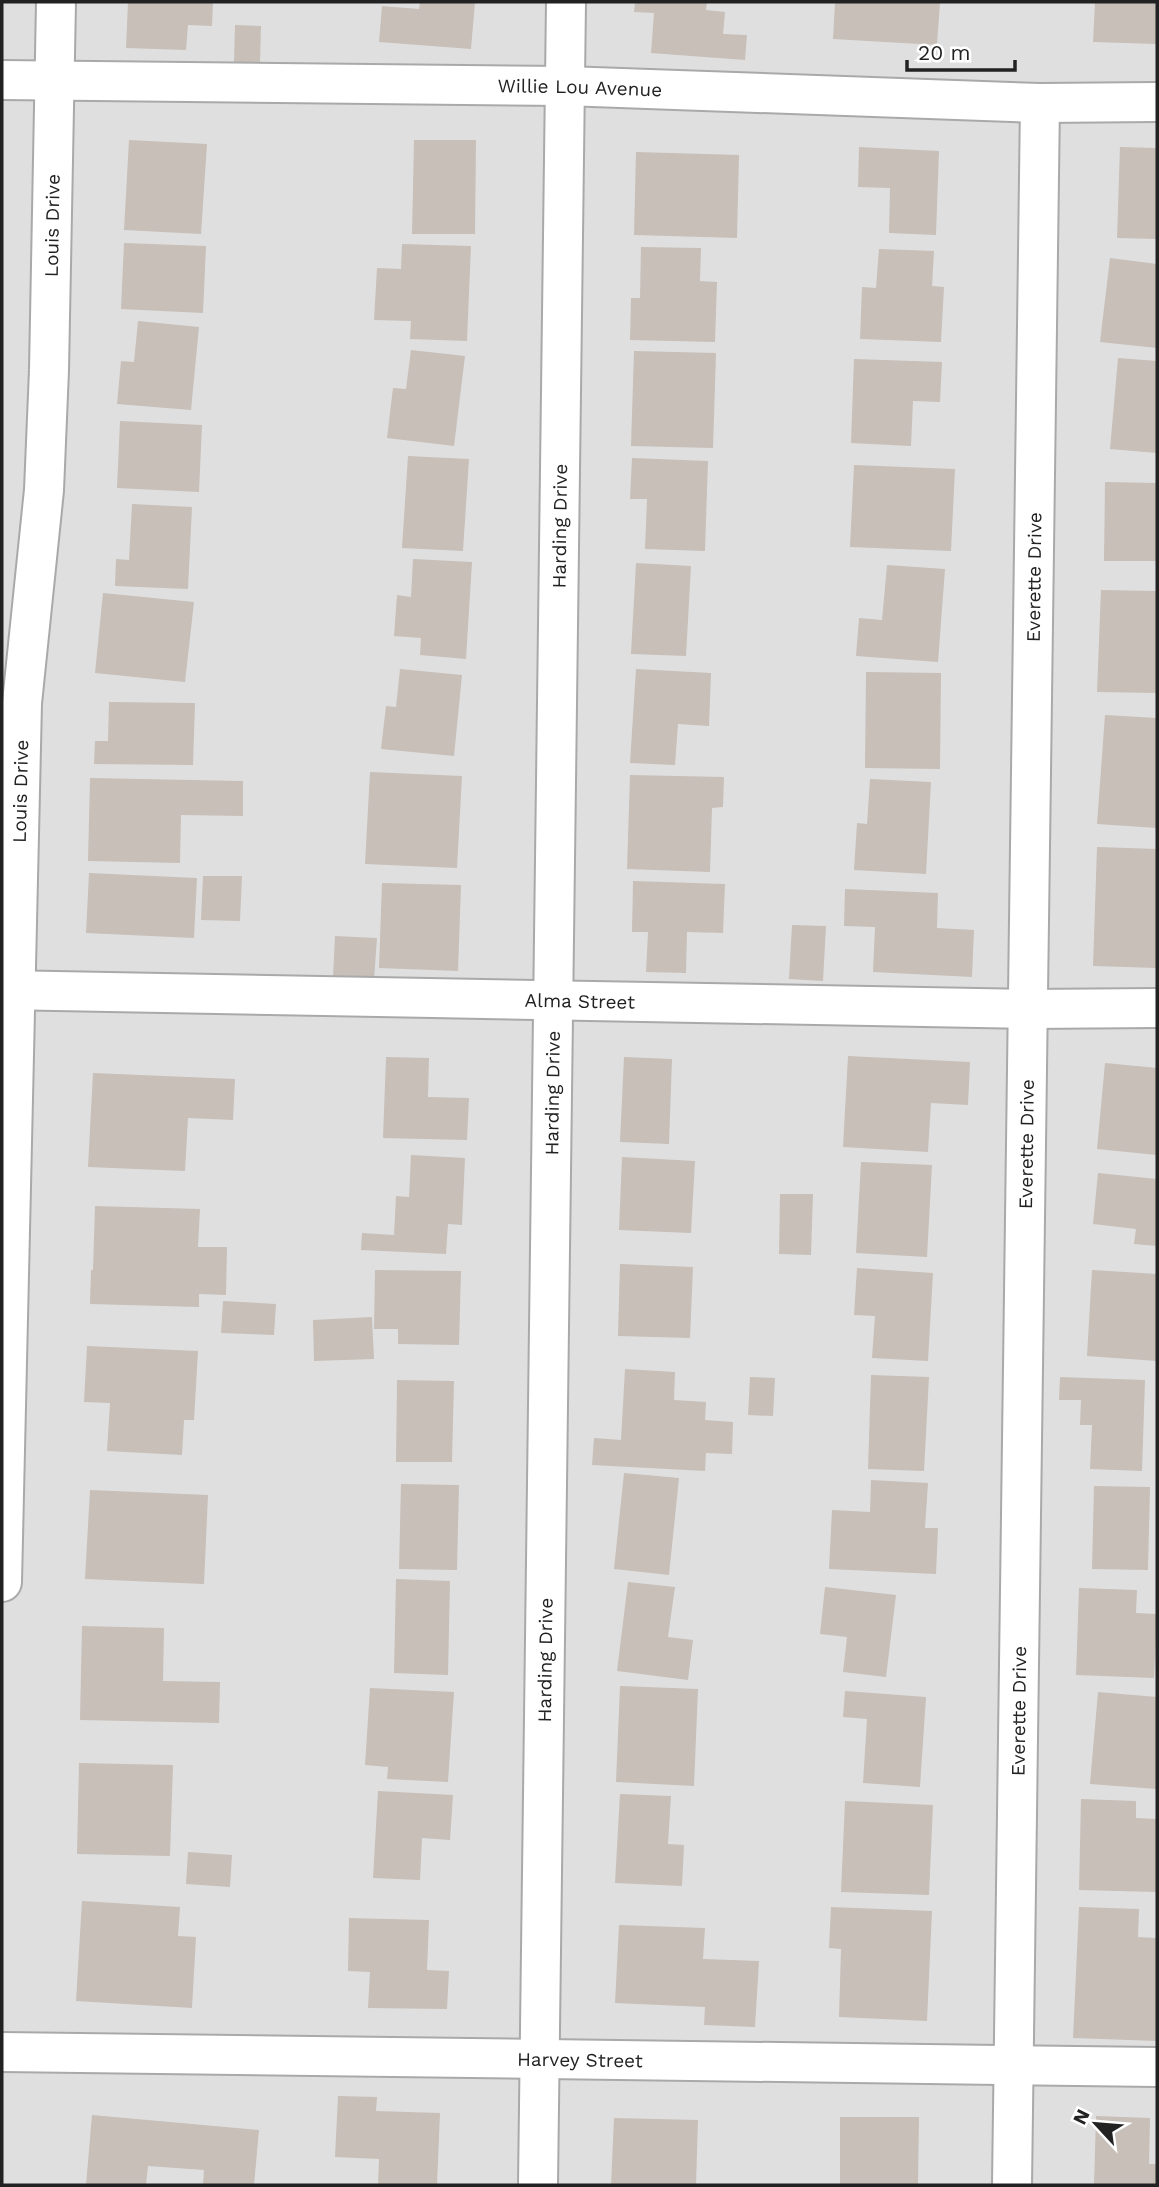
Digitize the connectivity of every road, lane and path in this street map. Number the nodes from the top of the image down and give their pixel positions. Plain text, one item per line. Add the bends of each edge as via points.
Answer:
1 (55, 2) edge
2 (566, 2) edge
3 (2, 80) edge
4 (54, 81) junction
5 (565, 86) junction
6 (1157, 102) edge
7 (1040, 103) junction
8 (9, 991) edge
9 (553, 1000) junction
10 (1157, 1008) edge
11 (1027, 1009) junction
12 (2, 1582) edge
13 (2, 2052) edge
14 (540, 2060) junction
15 (1014, 2066) junction
16 (1157, 2067) edge
17 (538, 2185) edge
18 (1012, 2185) edge

1 - 4 street, Louis Drive
2 - 5 street, Harding Drive
3 - 4 street, Willie Lou Avenue
4 - 5 street, Willie Lou Avenue
4 - 8 street, Louis Drive via 44,490 22,703
5 - 7 street, Willie Lou Avenue
5 - 9 street, Harding Drive
6 - 7 street, Willie Lou Avenue
7 - 11 street, Everette Drive
8 - 9 street, Alma Street
8 - 12 street, Louis Drive
9 - 11 street, Alma Street
9 - 14 street, Harding Drive
10 - 11 street, Alma Street
11 - 15 street, Everette Drive
13 - 14 street, Harvey Street
14 - 15 street, Harvey Street
14 - 17 street, Harding Drive
15 - 16 street, Harvey Street
15 - 18 street, Everette Drive

